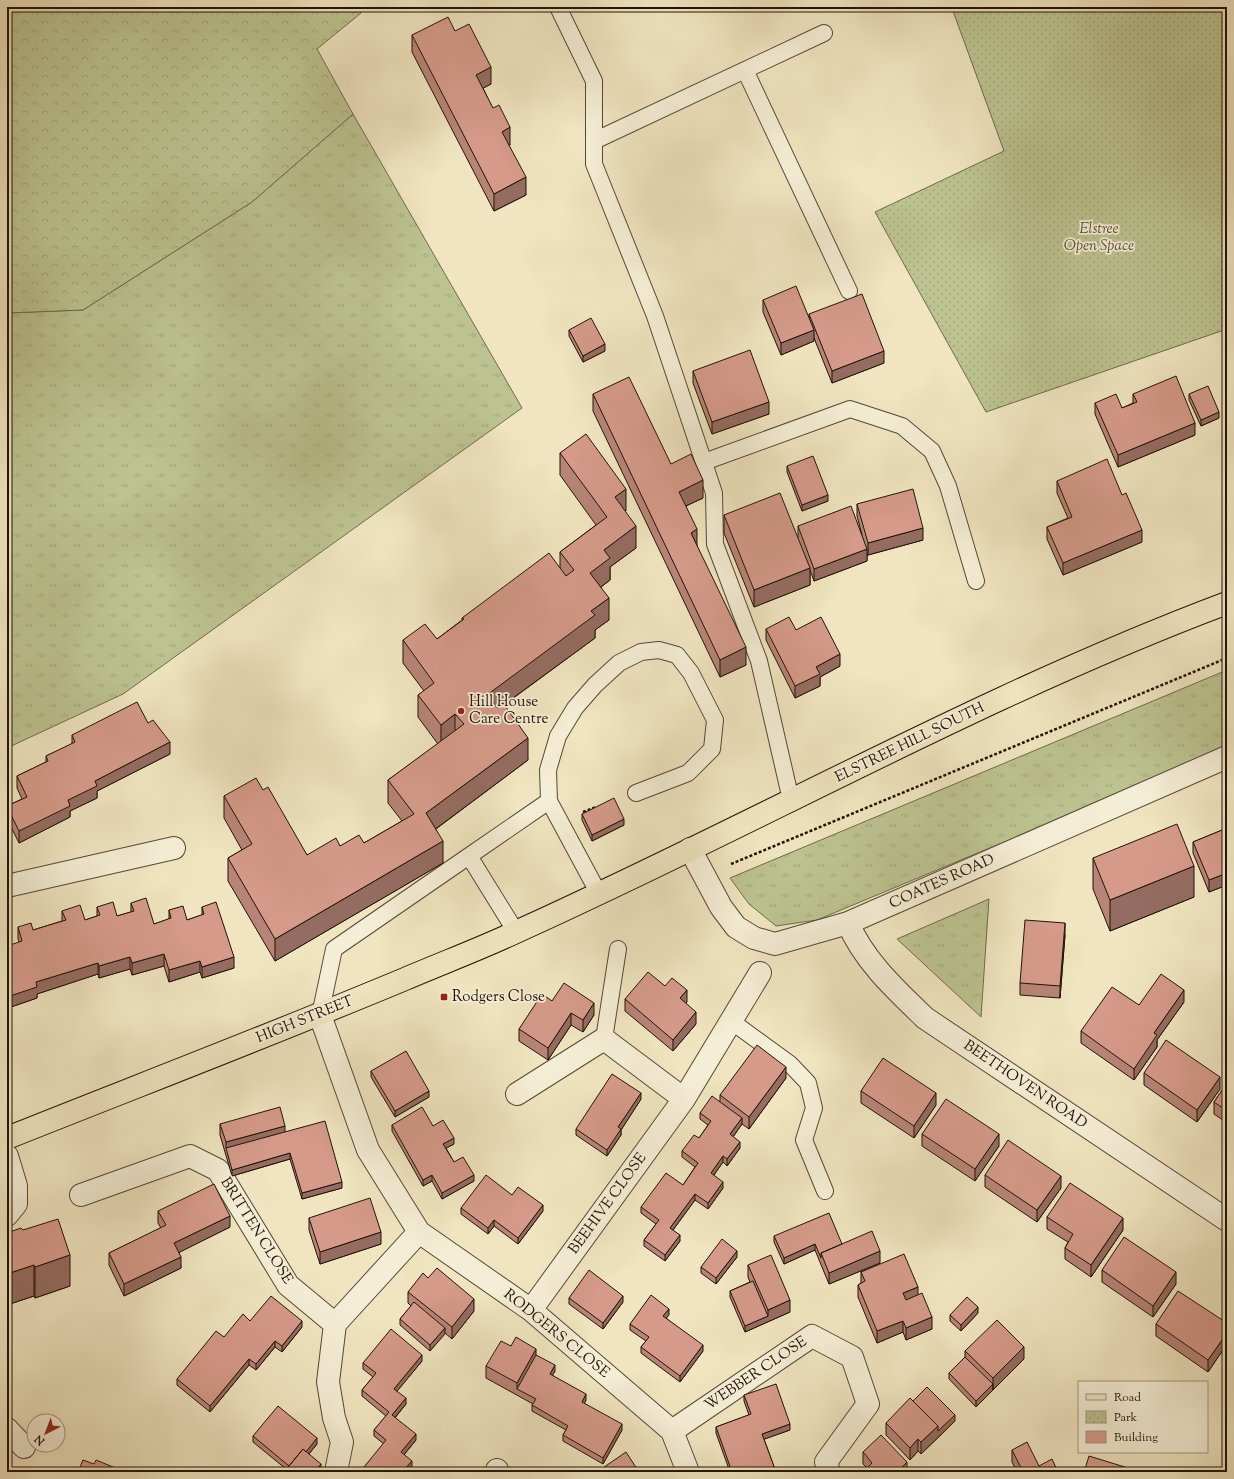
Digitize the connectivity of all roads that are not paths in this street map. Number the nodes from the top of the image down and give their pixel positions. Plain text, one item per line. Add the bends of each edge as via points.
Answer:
1 (558, 7) edge
2 (824, 33) dead end
3 (745, 70) junction
4 (594, 141) junction
5 (849, 291) dead end
6 (704, 462) junction
7 (976, 581) dead end
8 (1227, 603) edge
9 (1227, 757) edge
10 (636, 793) road end
11 (791, 800) junction
12 (549, 801) junction
13 (174, 848) dead end
14 (690, 849) junction
15 (470, 856) junction
16 (7, 886) edge
17 (599, 894) junction
18 (848, 923) junction
19 (516, 932) junction
20 (618, 949) dead end
21 (760, 973) dead end
22 (320, 1014) junction
23 (731, 1020) junction
24 (604, 1039) junction
25 (517, 1094) dead end
26 (684, 1099) junction
27 (7, 1138) edge
28 (7, 1156) edge
29 (825, 1191) dead end
30 (81, 1195) dead end
31 (7, 1215) edge
32 (1227, 1220) edge
33 (419, 1232) junction
34 (531, 1310) junction
35 (335, 1324) junction
36 (7, 1430) edge
37 (672, 1431) junction
38 (24, 1447) dead end
39 (336, 1472) edge
40 (688, 1472) edge
41 (829, 1472) edge

1 - 4 lane via 594,81
2 - 3 lane
3 - 4 lane
3 - 5 lane
4 - 6 lane via 594,164 654,316
6 - 7 lane via 850,409 902,426 932,451 948,486
6 - 11 lane via 714,494 715,544 759,661
8 - 11 main road, ELSTREE HILL SOUTH via 1074,665
9 - 18 street, COATES ROAD
10 - 12 lane via 688,772 712,749 715,720 691,673 677,655 659,650 641,652 619,663 575,708 558,736 548,770
11 - 14 main road, ELSTREE HILL SOUTH
12 - 15 lane
12 - 17 lane
13 - 16 street
14 - 17 main road, ELSTREE HILL SOUTH
14 - 18 street, COATES ROAD via 721,907 736,927 754,938 775,944
15 - 19 lane
15 - 22 lane via 334,949
17 - 19 main road, HIGH STREET
18 - 32 street, BEETHOVEN ROAD via 854,937 887,981 925,1018
19 - 22 main road, HIGH STREET
20 - 24 lane
21 - 23 street, BEEHIVE CLOSE
22 - 27 main road, HIGH STREET
22 - 33 street, RODGERS CLOSE via 368,1150
23 - 26 street, BEEHIVE CLOSE
23 - 29 lane via 790,1064 808,1082 814,1108 804,1140
24 - 25 street
24 - 26 street
26 - 34 street, BEEHIVE CLOSE
28 - 31 street via 16,1186 16,1204
30 - 35 street, BRITTEN CLOSE via 190,1156 218,1170 288,1285
33 - 34 street, RODGERS CLOSE
33 - 35 street
34 - 37 street, RODGERS CLOSE
35 - 39 street via 328,1382 334,1418 342,1442
36 - 38 street
37 - 40 street, RODGERS CLOSE
37 - 41 street, WEBBER CLOSE via 812,1336 852,1357 868,1404 826,1462

